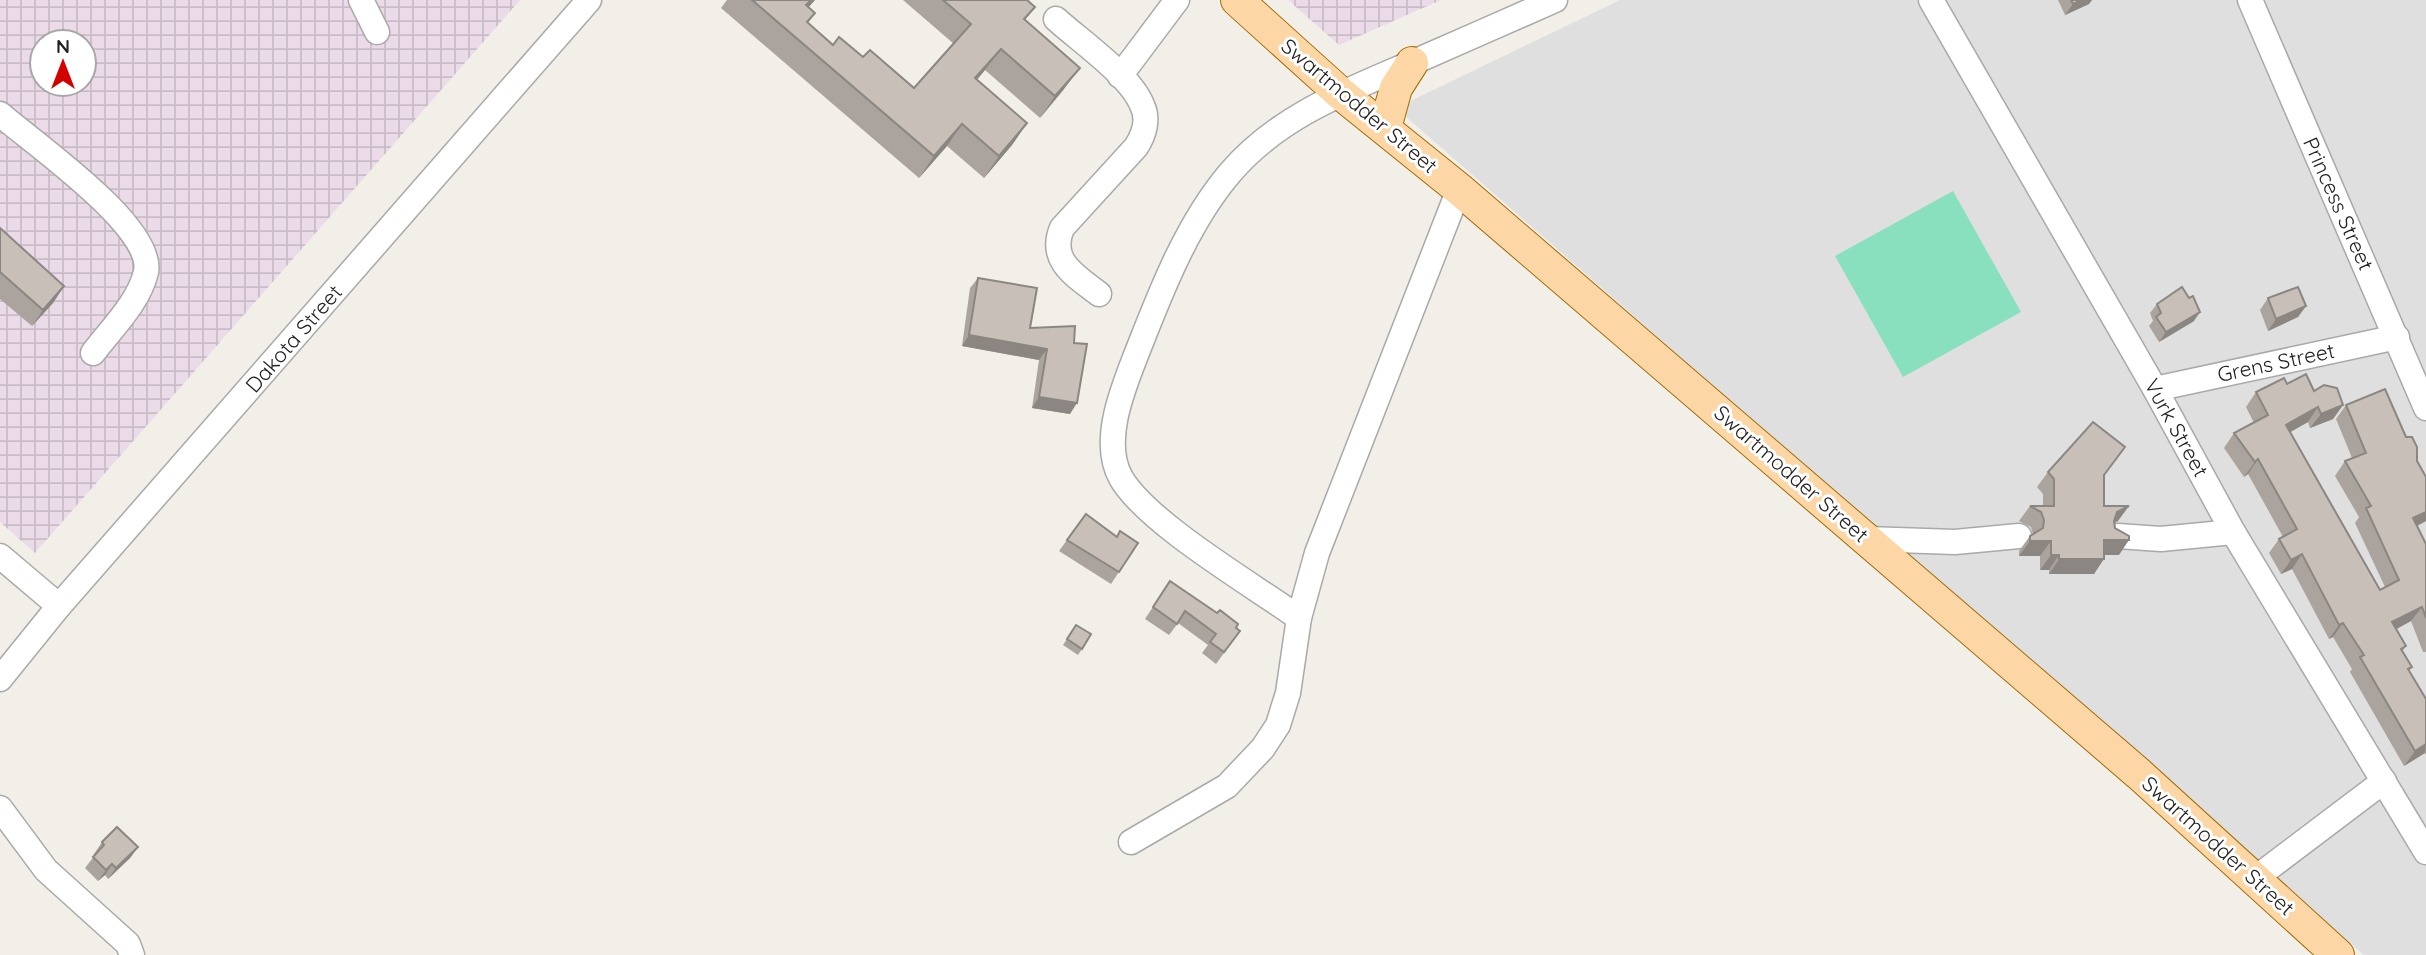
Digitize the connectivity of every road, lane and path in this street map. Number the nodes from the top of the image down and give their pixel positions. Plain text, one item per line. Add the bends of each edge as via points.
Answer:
1 (361, 0) edge
2 (589, 0) edge
3 (1177, 0) edge
4 (1237, 0) edge
5 (1555, 0) edge
6 (1931, 0) edge
7 (2250, 0) edge
8 (1056, 19) dead end
9 (377, 32) dead end
10 (1412, 63) junction
11 (1120, 76) junction
12 (1340, 93) junction
13 (0, 114) edge
14 (1385, 128) junction
15 (1459, 189) junction
16 (1098, 294) dead end
17 (2396, 337) junction
18 (93, 353) dead end
19 (2155, 389) junction
20 (2426, 408) edge
21 (2233, 532) junction
22 (2019, 537) dead end
23 (2118, 537) edge
24 (1867, 540) junction
25 (4, 565) edge
26 (59, 607) junction
27 (1299, 618) junction
28 (0, 679) edge
29 (2384, 781) junction
30 (0, 807) edge
31 (1131, 842) dead end
32 (2426, 852) edge
33 (2253, 880) junction
34 (132, 955) edge
35 (2338, 955) edge

1 - 9 street
2 - 26 street, Dakota Street
3 - 11 street
4 - 12 main road, Swartmodder Street
5 - 10 street
6 - 19 street, Vurk Street
7 - 17 street, Princess Street
8 - 11 street
10 - 12 street
10 - 14 main road via 1396,88
11 - 16 street via 1143,106 1143,135 1057,239 1059,260
12 - 14 main road, Swartmodder Street
12 - 27 street via 1280,128 1231,172 1208,203 1188,238 1124,386 1114,441 1120,476 1134,497
13 - 18 street via 108,205 142,245 146,257 142,283
14 - 15 main road, Swartmodder Street
15 - 24 main road, Swartmodder Street
15 - 27 street via 1317,553
17 - 19 street, Grens Street
17 - 20 street, Princess Street
19 - 21 street, Vurk Street
21 - 23 street via 2161,539
21 - 29 street, Vurk Street
22 - 24 street via 1955,542
24 - 33 main road, Swartmodder Street via 2139,774
25 - 26 street
26 - 28 street, Dakota Street
27 - 31 street via 1288,693 1278,725 1262,748 1227,786
29 - 32 street, Vurk Street
29 - 33 street
30 - 34 street via 46,870 128,944
33 - 35 main road, Swartmodder Street

